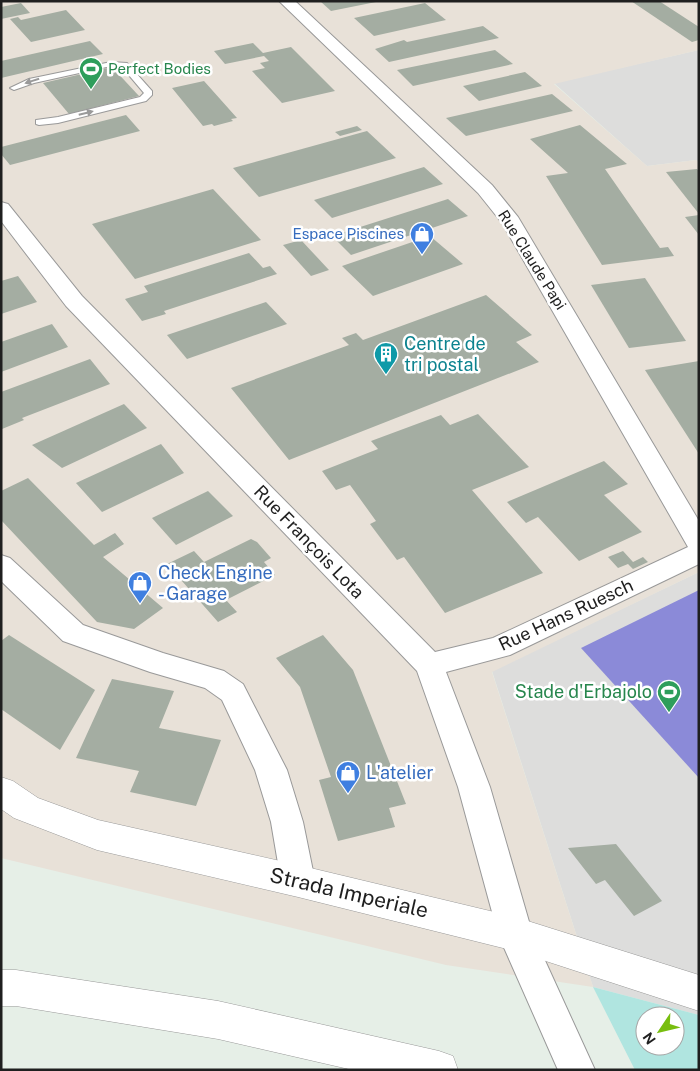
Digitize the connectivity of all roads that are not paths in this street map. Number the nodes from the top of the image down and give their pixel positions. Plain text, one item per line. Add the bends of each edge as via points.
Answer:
1 (286, 1) edge
2 (14, 88) dead end
3 (38, 122) dead end
4 (1, 208) edge
5 (699, 544) edge
6 (699, 553) edge
7 (1, 565) edge
8 (429, 665) junction
9 (1, 791) edge
10 (298, 881) junction
11 (515, 934) junction
12 (1, 988) edge
13 (699, 992) edge
14 (576, 1067) edge
15 (440, 1070) edge

1 - 5 street, Rue Claude Papi via 486,189 511,221
3 -> 2 lane via 68,118 143,98 149,93 124,65 111,64
4 - 8 street, Rue François Lota via 74,301
6 - 8 street, Rue Hans Ruesch via 500,647
7 - 10 street via 73,633 214,679 233,692 271,770 287,822
8 - 11 street, Rue François Lota via 474,787
9 - 10 street, Strada Imperiale via 26,808 96,836
10 - 11 street, Strada Imperiale
11 - 13 street, Strada Imperiale
11 - 14 street, Rue François Lota
12 - 15 street via 218,1020

